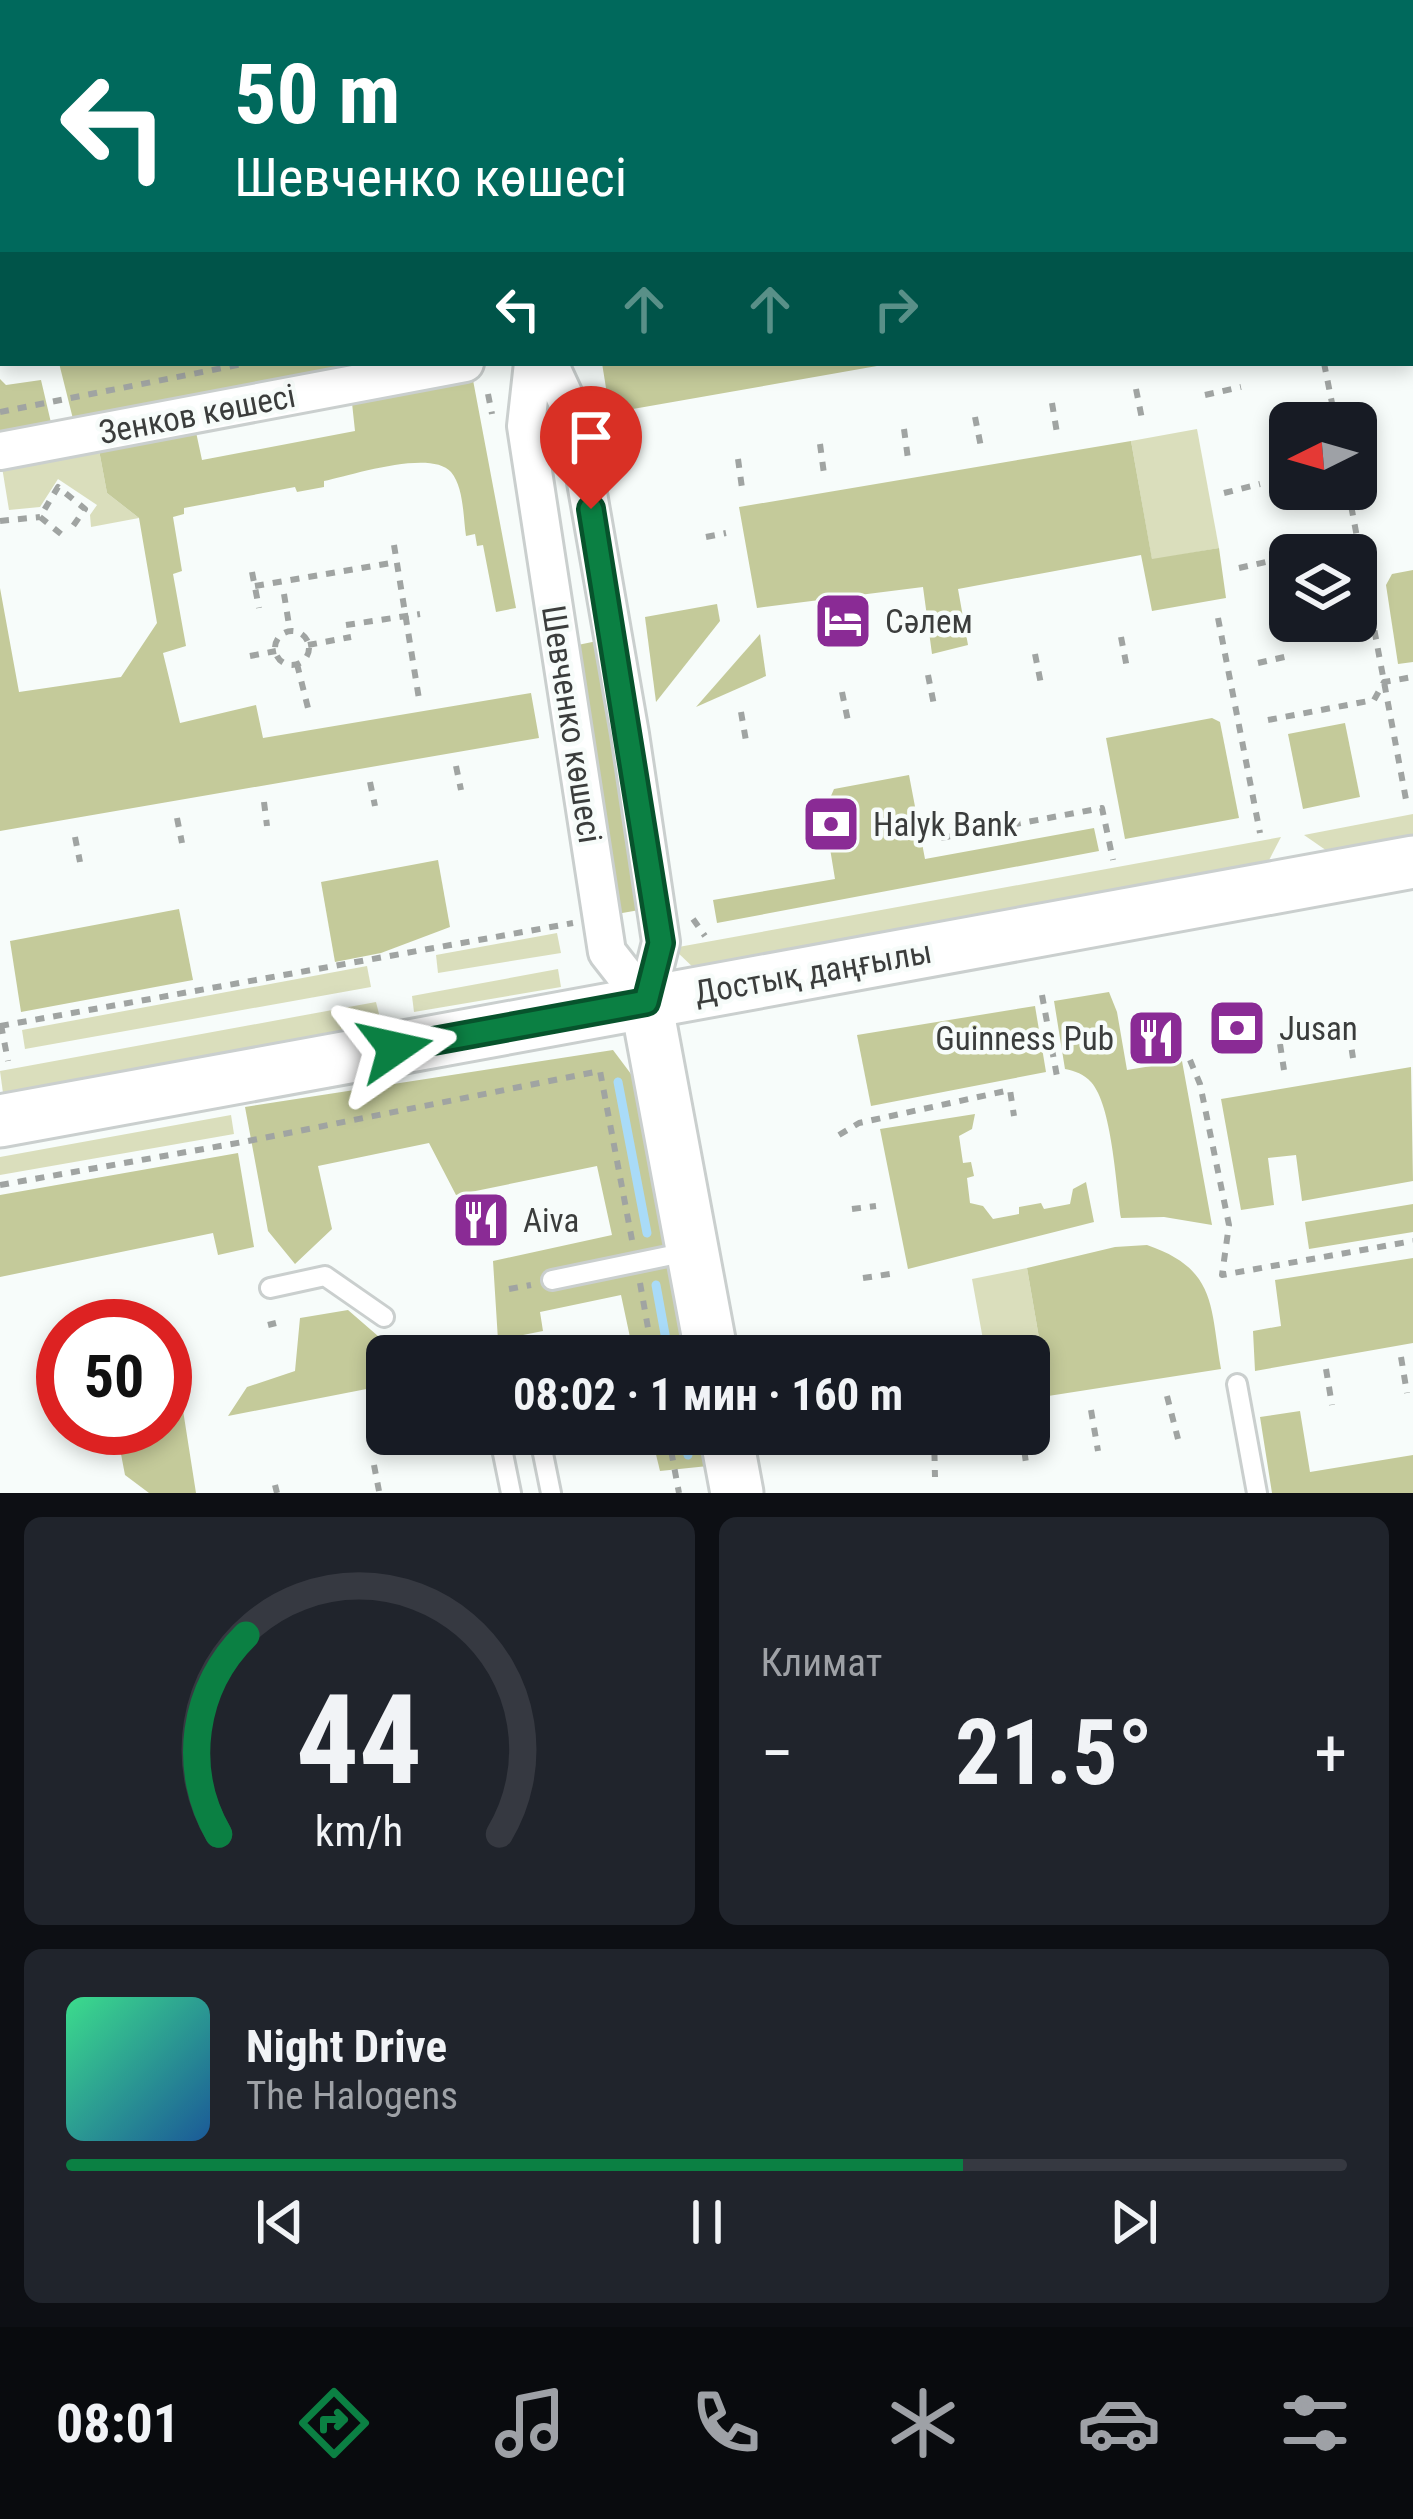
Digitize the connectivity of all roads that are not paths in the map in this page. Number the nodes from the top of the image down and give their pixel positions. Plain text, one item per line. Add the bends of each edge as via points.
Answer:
1 (449, 366) edge
2 (533, 366) edge
3 (550, 366) edge
4 (0, 451) edge
5 (1413, 862) edge
6 (646, 1002) junction
7 (0, 1120) edge
8 (692, 1250) junction
9 (543, 1282) road end
10 (270, 1288) dead end
11 (384, 1317) dead end
12 (708, 1335) edge
13 (1237, 1384) dead end
14 (503, 1455) edge
15 (543, 1455) edge
16 (730, 1455) edge
17 (511, 1493) edge
18 (551, 1493) edge
19 (737, 1493) edge
20 (1257, 1493) edge

1 - 4 street, Зенков көшесі
2 - 6 street, Шевченко көшесі via 526,426 607,952
3 - 6 street, Шевченко көшесі via 575,419 634,757 661,943
5 - 6 main road, Достық даңғылы
6 - 7 main road, Достық даңғылы
6 - 8 main road, Шевченко көшесі
8 - 9 lane
8 - 12 main road, Шевченко көшесі
10 - 11 lane via 325,1276
13 - 20 lane
14 - 17 lane
15 - 18 lane
16 - 19 main road

